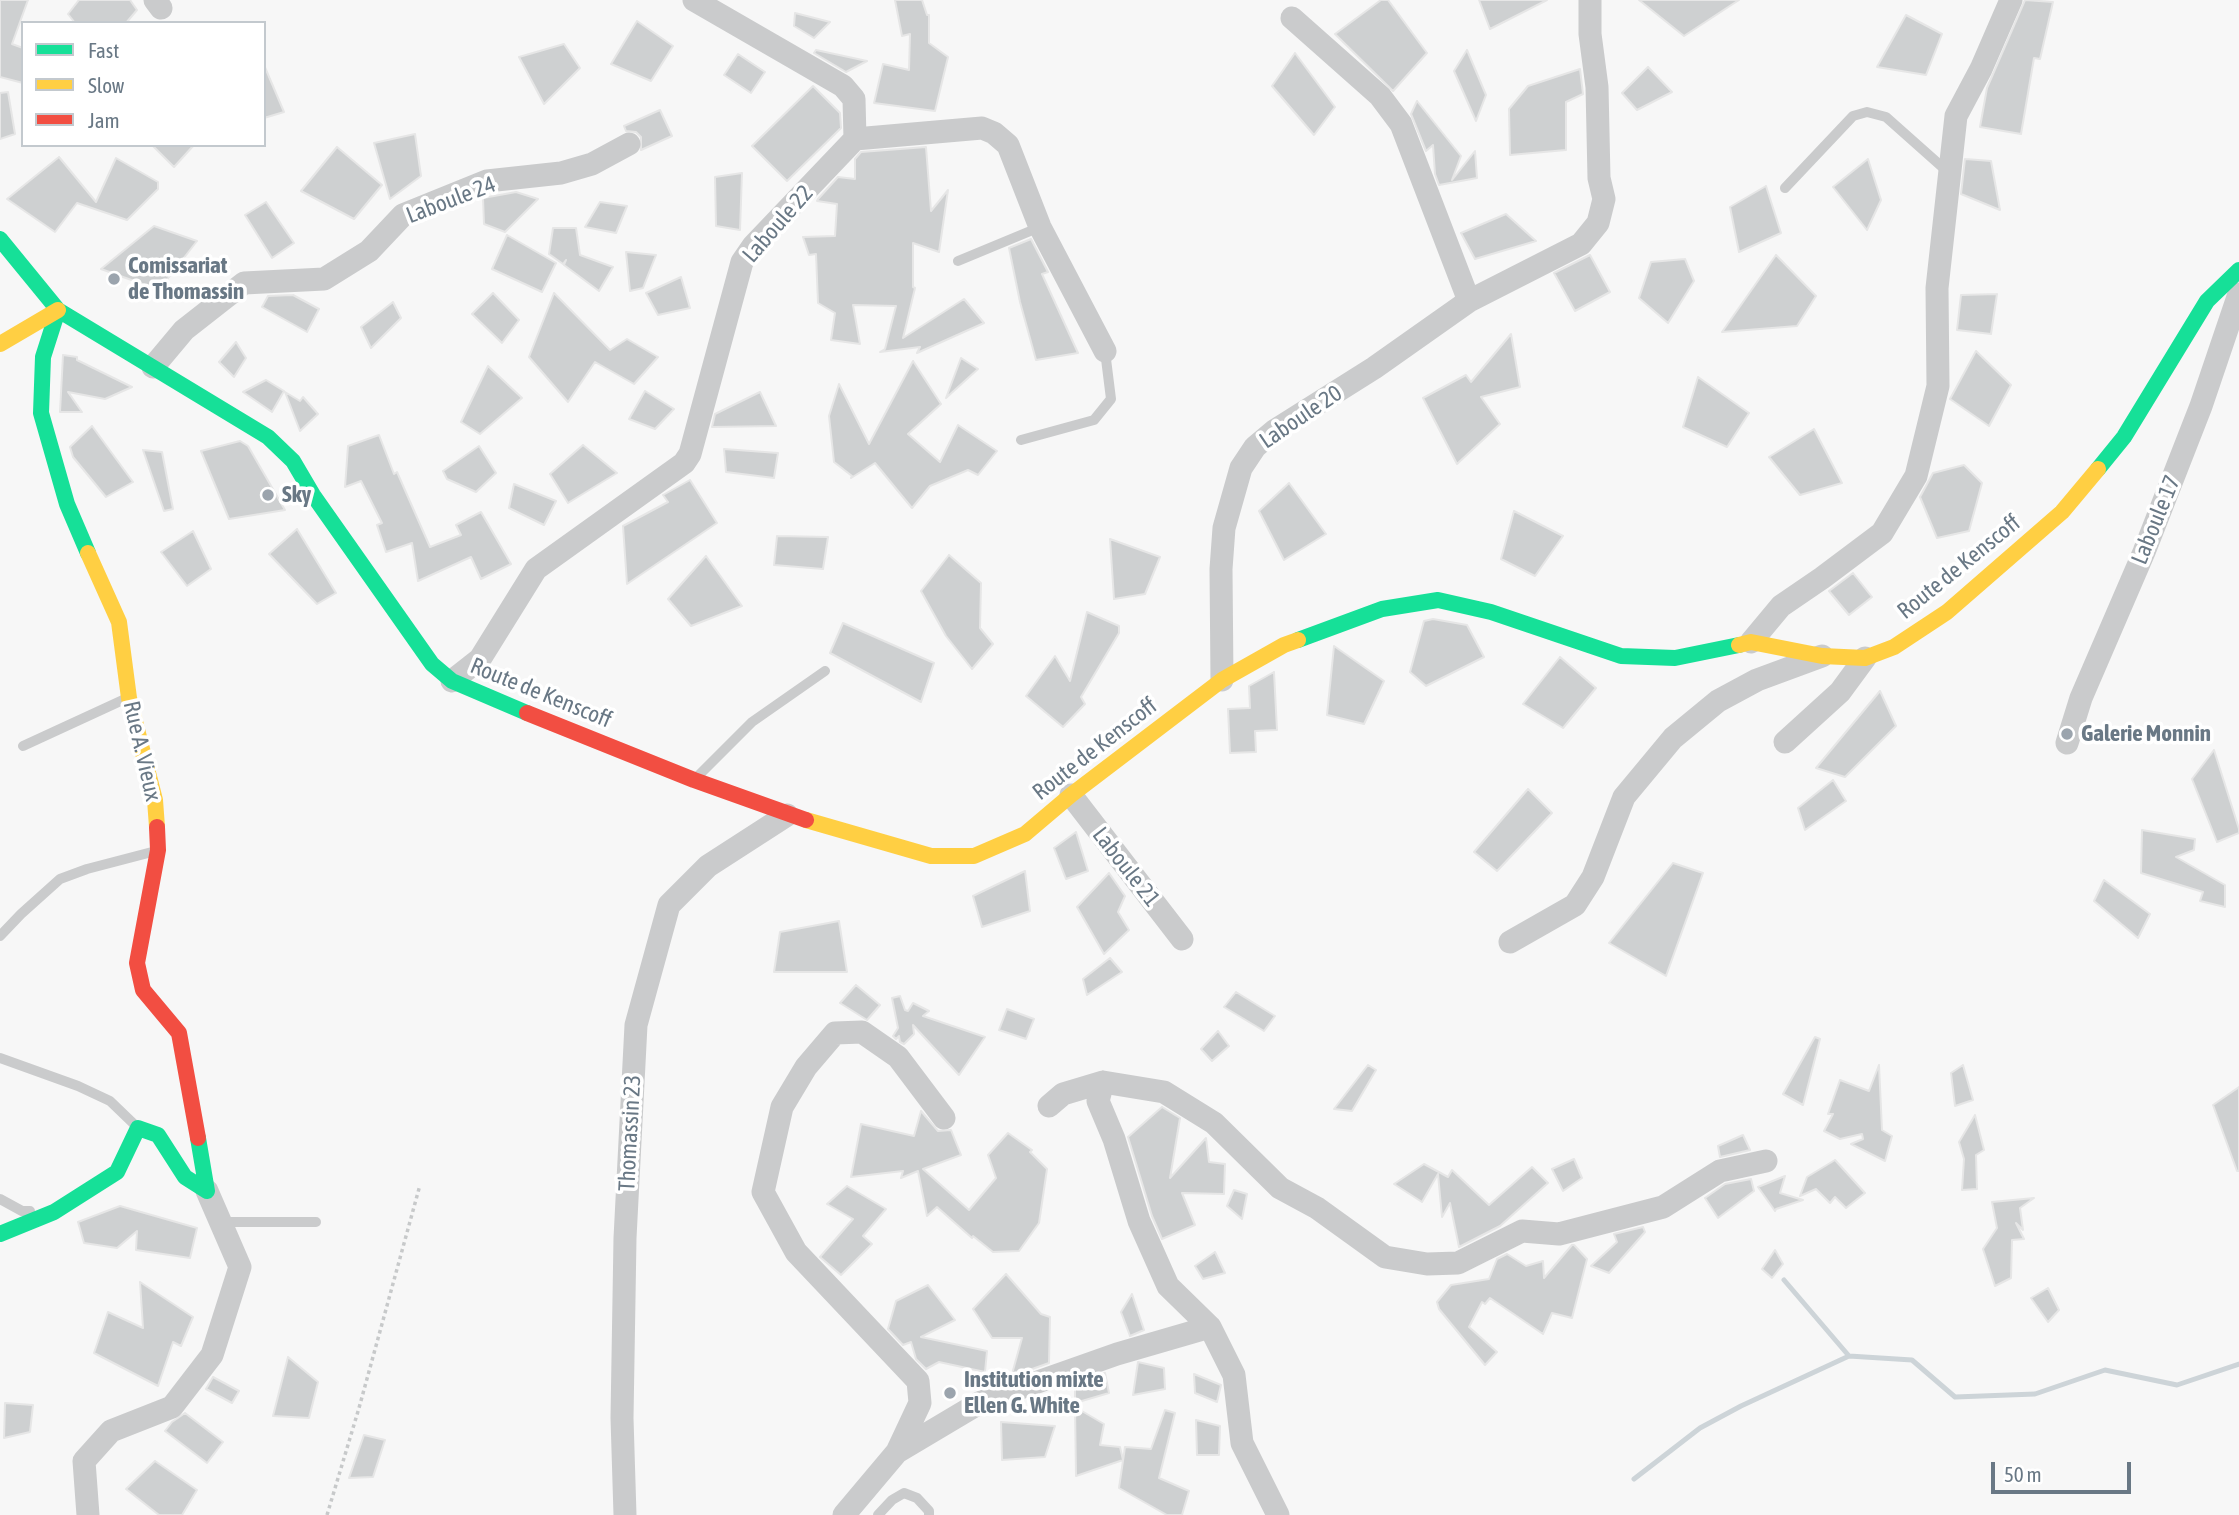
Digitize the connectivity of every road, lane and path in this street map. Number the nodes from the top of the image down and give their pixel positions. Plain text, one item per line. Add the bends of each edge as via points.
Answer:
1 (694, 0) edge
2 (1590, 0) edge
3 (2011, 0) edge
4 (1292, 18) dead end
5 (855, 139) junction
6 (629, 144) dead end
7 (1950, 174) junction
8 (1785, 188) dead end
9 (1040, 227) junction
10 (0, 239) edge
11 (958, 261) dead end
12 (2239, 270) edge
13 (2239, 294) edge
14 (1469, 301) junction
15 (58, 310) junction
16 (0, 344) edge
17 (1105, 351) joint
18 (153, 367) junction
19 (1021, 440) dead end
20 (1751, 642) junction
21 (1822, 656) junction
22 (1865, 658) junction
23 (825, 671) dead end
24 (1222, 680) junction
25 (452, 681) junction
26 (129, 698) junction
27 (1785, 742) dead end
28 (2067, 743) dead end
29 (23, 746) dead end
30 (694, 780) junction
31 (1071, 795) junction
32 (787, 815) junction
33 (158, 850) junction
34 (0, 936) edge
35 (1182, 939) dead end
36 (1510, 942) dead end
37 (0, 1058) edge
38 (1103, 1082) junction
39 (1049, 1105) dead end
40 (944, 1118) dead end
41 (138, 1128) junction
42 (1766, 1161) dead end
43 (421, 1185) dead end
44 (208, 1191) junction
45 (0, 1199) edge
46 (54, 1212) junction
47 (220, 1222) junction
48 (316, 1222) dead end
49 (0, 1234) edge
50 (1210, 1327) junction
51 (897, 1452) junction
52 (88, 1515) edge
53 (327, 1515) edge
54 (625, 1515) edge
55 (844, 1515) edge
56 (878, 1515) edge
57 (929, 1515) edge
58 (1278, 1515) edge

1 - 5 street via 843,86 854,99
2 - 14 street, Laboule 20 via 1599,178 1604,199 1598,223 1581,244
3 - 7 street via 1956,116
4 - 14 street via 1380,96 1401,124
5 - 9 street via 982,128 994,133 1008,145
5 - 25 street, Laboule 22 via 742,262 684,463 536,569 480,660
6 - 18 street, Laboule 24 via 592,164 561,173 487,181 402,215 369,251 324,279 244,283 184,330
7 - 8 lane via 1886,117 1867,112 1853,116
7 - 20 street via 1937,288 1938,386 1916,476 1882,533 1781,606
9 - 11 lane
9 - 17 street
10 - 15 main road, Route de Kenscoff
12 - 22 main road, Route de Kenscoff via 2207,301 2124,437 2062,512 1947,612 1894,647
13 - 28 street, Laboule 17 via 2201,406 2081,698
14 - 24 street, Laboule 20 via 1374,369 1274,431 1255,447 1241,468 1224,528
15 - 16 main road
15 - 18 main road, Route de Kenscoff
15 - 26 main road, Rue A. Vieux via 44,357 41,412 67,505 119,622
17 - 19 lane via 1111,398 1094,420
18 - 25 main road, Route de Kenscoff via 268,437 293,461 432,664
20 - 21 main road, Route de Kenscoff
20 - 24 main road, Route de Kenscoff via 1675,659 1621,656 1491,612 1438,600 1382,609 1345,622 1284,645
21 - 22 main road, Route de Kenscoff
21 - 36 street via 1757,680 1718,701 1673,738 1624,797 1593,877 1575,905
22 - 27 street via 1840,692
23 - 30 lane via 752,722
24 - 31 main road, Route de Kenscoff
25 - 30 main road, Route de Kenscoff
26 - 29 lane
26 - 33 main road, Rue A. Vieux via 155,800
30 - 32 main road, Route de Kenscoff
31 - 32 main road, Route de Kenscoff via 1025,834 974,856 931,856
31 - 35 street, Laboule 21
32 - 54 street, Thomassin 23 via 708,866 669,905 636,1025 625,1238
33 - 34 lane via 60,878
33 - 44 main road, Rue A. Vieux via 137,962 143,990 179,1033
37 - 41 lane via 110,1101
38 - 39 street via 1063,1094
38 - 42 street via 1164,1092 1214,1123 1280,1188 1317,1208 1385,1257 1427,1264 1458,1263 1522,1231 1559,1234 1663,1207 1720,1171
38 - 50 street via 1098,1101 1139,1221 1168,1286
40 - 51 street via 898,1057 862,1032 835,1033 806,1067 782,1107 763,1192 796,1252 918,1381 920,1403
41 - 44 main road via 158,1135 185,1177
41 - 46 main road via 117,1172
43 - 53 path
44 - 47 street, Rue A. Vieux
45 - 46 lane via 22,1211
46 - 49 main road
47 - 48 lane
47 - 52 street, Rue A. Vieux via 240,1267 212,1355 173,1407 111,1431 84,1461
50 - 51 street via 981,1402
50 - 58 street via 1234,1375 1242,1443
51 - 55 street
56 - 57 lane via 904,1493 917,1498

